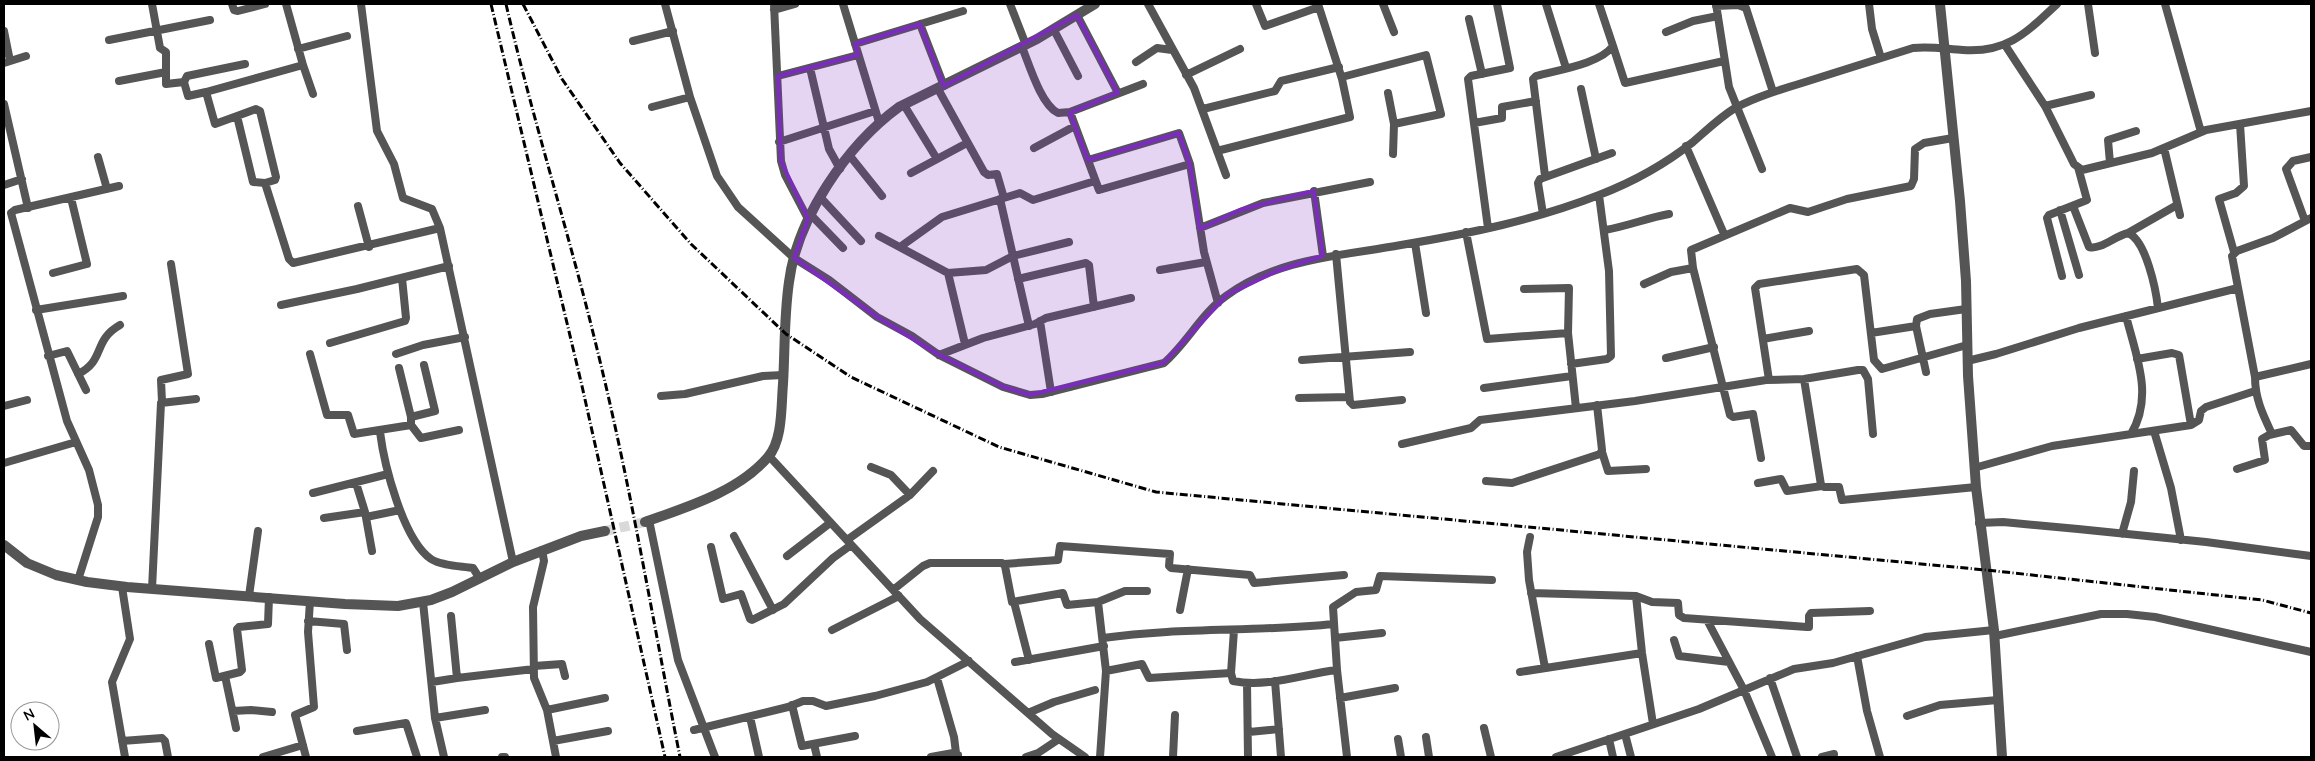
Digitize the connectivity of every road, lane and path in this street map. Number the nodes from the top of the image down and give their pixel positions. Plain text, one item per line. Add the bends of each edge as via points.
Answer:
1 (152, 4) edge
2 (232, 4) edge
3 (266, 4) edge
4 (286, 4) edge
5 (362, 4) edge
6 (665, 4) edge
7 (795, 4) edge
8 (843, 4) edge
9 (1010, 4) edge
10 (1095, 4) edge
11 (1148, 4) edge
12 (1256, 4) edge
13 (1383, 4) edge
14 (1497, 4) edge
15 (1546, 4) edge
16 (1599, 4) edge
17 (1869, 4) edge
18 (1940, 4) edge
19 (2057, 4) edge
20 (2088, 4) edge
21 (2165, 4) edge
22 (1716, 5) edge
23 (1319, 6) edge
24 (774, 7) edge
25 (964, 11) dead end
26 (1077, 15) junction
27 (1718, 16) junction
28 (1469, 19) dead end
29 (210, 20) dead end
30 (920, 24) junction
31 (156, 30) junction
32 (1054, 30) junction
33 (4, 31) edge
34 (673, 31) junction
35 (1394, 32) dead end
36 (1666, 32) dead end
37 (347, 36) dead end
38 (109, 40) dead end
39 (633, 41) dead end
40 (855, 44) junction
41 (2005, 45) junction
42 (1024, 46) junction
43 (1612, 46) junction
44 (1944, 47) junction
45 (298, 49) junction
46 (1240, 49) dead end
47 (1172, 50) junction
48 (2095, 53) dead end
49 (858, 55) junction
50 (26, 56) dead end
51 (1881, 58) junction
52 (1724, 61) junction
53 (7, 62) edge
54 (1136, 62) dead end
55 (245, 64) dead end
56 (303, 65) junction
57 (1339, 67) junction
58 (810, 68) junction
59 (1566, 68) junction
60 (166, 72) junction
61 (1482, 74) junction
62 (1186, 75) junction
63 (778, 76) junction
64 (1078, 76) dead end
65 (1342, 77) junction
66 (119, 81) dead end
67 (184, 82) junction
68 (1143, 84) dead end
69 (941, 88) junction
70 (1581, 89) dead end
71 (206, 92) junction
72 (1774, 92) junction
73 (1118, 93) junction
74 (1388, 93) dead end
75 (313, 94) dead end
76 (2091, 95) dead end
77 (690, 97) junction
78 (1536, 101) junction
79 (4, 104) edge
80 (904, 105) junction
81 (2045, 106) junction
82 (652, 107) dead end
83 (1737, 108) junction
84 (1202, 109) junction
85 (2311, 111) edge
86 (875, 112) junction
87 (1070, 112) junction
88 (237, 116) junction
89 (879, 122) junction
90 (1474, 123) junction
91 (1394, 124) junction
92 (2240, 124) junction
93 (1075, 126) junction
94 (825, 128) junction
95 (2136, 131) dead end
96 (2202, 132) junction
97 (1953, 138) junction
98 (12, 139) junction
99 (4, 142) edge
100 (779, 142) junction
101 (968, 143) junction
102 (1686, 146) junction
103 (1034, 148) dead end
104 (2164, 148) junction
105 (1217, 151) junction
106 (1612, 153) dead end
107 (1393, 154) dead end
108 (850, 156) junction
109 (98, 157) dead end
110 (2311, 157) edge
111 (1596, 158) junction
112 (937, 159) junction
113 (1088, 160) junction
114 (2110, 163) junction
115 (1190, 164) junction
116 (2078, 167) junction
117 (840, 169) junction
118 (1762, 169) dead end
119 (911, 173) dead end
120 (1226, 175) dead end
121 (1545, 176) junction
122 (22, 179) junction
123 (1096, 181) junction
124 (264, 182) junction
125 (1370, 182) dead end
126 (4, 185) edge
127 (119, 186) dead end
128 (107, 189) junction
129 (1314, 192) junction
130 (1599, 195) junction
131 (882, 196) dead end
132 (820, 197) junction
133 (71, 198) junction
134 (1002, 199) junction
135 (2178, 205) junction
136 (358, 206) dead end
137 (2073, 206) junction
138 (28, 208) junction
139 (2060, 210) junction
140 (1543, 214) junction
141 (1670, 214) dead end
142 (2180, 215) dead end
143 (809, 217) junction
144 (2308, 220) edge
145 (440, 228) junction
146 (1200, 228) junction
147 (1488, 228) junction
148 (1605, 230) junction
149 (1466, 232) junction
150 (2128, 233) junction
151 (1724, 234) junction
152 (879, 236) dead end
153 (861, 241) dead end
154 (1069, 242) dead end
155 (1415, 243) junction
156 (368, 247) junction
157 (900, 247) junction
158 (843, 248) dead end
159 (2234, 252) junction
160 (1336, 254) junction
161 (1013, 256) junction
162 (1323, 256) junction
163 (794, 258) junction
164 (1206, 262) junction
165 (171, 264) dead end
166 (449, 266) junction
167 (1693, 268) junction
168 (1160, 270) dead end
169 (53, 274) dead end
170 (948, 274) junction
171 (2079, 274) dead end
172 (2062, 276) dead end
173 (402, 278) junction
174 (1018, 279) junction
175 (1644, 284) dead end
176 (2238, 288) junction
177 (1524, 289) dead end
178 (123, 296) dead end
179 (1131, 298) dead end
180 (1218, 303) junction
181 (281, 305) dead end
182 (1094, 307) junction
183 (2158, 308) junction
184 (1966, 309) junction
185 (36, 310) junction
186 (1426, 312) dead end
187 (2126, 316) junction
188 (1040, 320) junction
189 (120, 325) dead end
190 (1029, 326) junction
191 (1916, 326) junction
192 (1809, 332) dead end
193 (1568, 333) junction
194 (1871, 333) junction
195 (465, 337) junction
196 (1763, 339) junction
197 (330, 343) dead end
198 (965, 344) junction
199 (1967, 346) junction
200 (1714, 347) junction
201 (1410, 352) dead end
202 (310, 354) dead end
203 (396, 354) dead end
204 (939, 355) junction
205 (48, 356) junction
206 (1346, 357) junction
207 (1666, 358) dead end
208 (1923, 359) junction
209 (2137, 359) junction
210 (1302, 360) dead end
211 (1967, 361) junction
212 (424, 364) dead end
213 (1571, 364) junction
214 (2311, 364) edge
215 (399, 368) dead end
216 (1926, 372) dead end
217 (78, 374) junction
218 (784, 375) junction
219 (1572, 376) junction
220 (2255, 377) junction
221 (1804, 379) junction
222 (1769, 380) junction
223 (1725, 387) junction
224 (1484, 388) dead end
225 (86, 390) dead end
226 (2255, 391) junction
227 (1051, 392) junction
228 (662, 396) dead end
229 (1349, 397) junction
230 (1299, 398) dead end
231 (196, 399) dead end
232 (26, 400) dead end
233 (1402, 400) dead end
234 (162, 402) junction
235 (1597, 405) junction
236 (4, 406) edge
237 (1576, 408) junction
238 (411, 421) junction
239 (2191, 424) junction
240 (459, 430) dead end
241 (2154, 431) junction
242 (380, 432) junction
243 (1873, 434) dead end
244 (2131, 434) junction
245 (2272, 434) junction
246 (76, 442) junction
247 (1402, 444) dead end
248 (2310, 449) edge
249 (1602, 452) junction
250 (769, 456) junction
251 (1761, 458) dead end
252 (4, 463) edge
253 (871, 466) dead end
254 (1974, 468) junction
255 (1646, 469) dead end
256 (2237, 469) dead end
257 (933, 470) dead end
258 (2134, 471) dead end
259 (388, 474) junction
260 (1486, 481) dead end
261 (356, 483) junction
262 (1758, 483) dead end
263 (1822, 486) junction
264 (1976, 487) junction
265 (313, 493) dead end
266 (910, 495) junction
267 (400, 510) junction
268 (365, 514) junction
269 (324, 518) dead end
270 (647, 521) joint
271 (830, 523) junction
272 (1980, 523) junction
273 (258, 531) dead end
274 (605, 531) tunnel mouth
275 (2122, 534) junction
276 (734, 536) dead end
277 (1530, 538) dead end
278 (2181, 540) junction
279 (849, 543) junction
280 (4, 544) edge
281 (710, 547) dead end
282 (542, 550) junction
283 (372, 551) dead end
284 (786, 556) dead end
285 (2311, 556) edge
286 (513, 562) junction
287 (1004, 564) junction
288 (1188, 570) junction
289 (1344, 574) dead end
290 (480, 579) junction
291 (78, 580) junction
292 (1492, 580) dead end
293 (125, 587) junction
294 (152, 589) junction
295 (1147, 592) dead end
296 (896, 593) junction
297 (1531, 593) junction
298 (249, 596) junction
299 (1636, 596) junction
300 (269, 597) junction
301 (310, 601) junction
302 (423, 602) junction
303 (1014, 602) junction
304 (1098, 602) junction
305 (773, 610) junction
306 (1180, 610) dead end
307 (1870, 611) dead end
308 (450, 616) dead end
309 (1707, 620) junction
310 (308, 621) junction
311 (1334, 624) junction
312 (832, 630) dead end
313 (1234, 630) junction
314 (1382, 633) dead end
315 (1995, 633) junction
316 (1103, 638) junction
317 (1335, 638) junction
318 (1674, 640) dead end
319 (209, 644) dead end
320 (1104, 646) junction
321 (347, 650) dead end
322 (2311, 652) edge
323 (1642, 653) junction
324 (1857, 656) junction
325 (1029, 660) junction
326 (969, 662) junction
327 (1015, 662) dead end
328 (1730, 662) junction
329 (534, 668) junction
330 (1545, 668) junction
331 (1337, 670) junction
332 (1106, 671) junction
333 (1520, 672) dead end
334 (1231, 673) junction
335 (225, 676) junction
336 (565, 676) dead end
337 (457, 678) junction
338 (937, 678) junction
339 (1770, 678) junction
340 (1275, 681) junction
341 (432, 682) junction
342 (1247, 683) junction
343 (1395, 688) dead end
344 (1095, 690) dead end
345 (1744, 690) junction
346 (605, 698) dead end
347 (1340, 698) junction
348 (1998, 700) junction
349 (792, 705) junction
350 (485, 710) dead end
351 (547, 710) junction
352 (233, 711) junction
353 (272, 712) dead end
354 (1028, 713) junction
355 (1176, 716) dead end
356 (1907, 716) dead end
357 (750, 717) junction
358 (435, 718) junction
359 (1654, 724) junction
360 (236, 728) dead end
361 (706, 728) junction
362 (1484, 728) dead end
363 (1279, 729) junction
364 (694, 730) dead end
365 (608, 731) dead end
366 (357, 732) dead end
367 (1248, 732) junction
368 (1625, 734) junction
369 (855, 736) dead end
370 (1426, 736) dead end
371 (1059, 738) junction
372 (1398, 739) dead end
373 (1609, 739) junction
374 (122, 741) junction
375 (553, 741) junction
376 (814, 744) junction
377 (304, 745) junction
378 (1572, 754) edge
379 (1834, 754) dead end
380 (957, 755) edge
381 (125, 757) edge
382 (168, 757) edge
383 (263, 757) edge
384 (306, 757) edge
385 (417, 757) edge
386 (444, 757) edge
387 (556, 757) edge
388 (715, 757) edge
389 (759, 757) edge
390 (817, 757) edge
391 (931, 757) edge
392 (1026, 757) edge
393 (1085, 757) edge
394 (1100, 757) edge
395 (1173, 757) edge
396 (1248, 757) edge
397 (1280, 757) edge
398 (1346, 757) edge
399 (1401, 757) edge
400 (1430, 757) edge
401 (1491, 757) edge
402 (1556, 757) edge
403 (1613, 757) edge
404 (1631, 757) edge
405 (1772, 757) edge
406 (1797, 757) edge
407 (1822, 757) edge
408 (1880, 757) edge
409 (2002, 757) edge

1 - 31 street
2 - 3 street via 238,11
4 - 45 street
5 - 145 street via 378,135 394,164 403,198 432,209
6 - 34 street
7 - 24 street
8 - 40 street
9 - 42 street
10 - 26 street
11 - 47 street
12 - 23 street via 1265,26
13 - 35 street
14 - 61 street via 1510,67 1509,70
15 - 59 street
16 - 43 street
17 - 51 street
18 - 44 street
19 - 41 street via 2023,34
20 - 48 street
21 - 96 street
22 - 27 street
22 - 72 street via 1746,8
23 - 57 street
24 - 63 street
25 - 30 street
26 - 32 street
26 - 73 street
27 - 36 street via 1693,20
27 - 52 street
28 - 61 street
29 - 31 street
30 - 40 street
30 - 69 street
31 - 38 street
31 - 60 street via 160,49 166,52
32 - 42 street
32 - 64 street
33 - 53 street
34 - 39 street
34 - 77 street
37 - 45 street
40 - 49 street
41 - 44 street via 1973,50
41 - 81 street
42 - 69 street
42 - 87 street via 1049,106 1058,113
43 - 52 street via 1625,83
43 - 59 street via 1608,53
44 - 51 street via 1913,48
44 - 97 street
45 - 56 street
46 - 62 street
47 - 54 street via 1158,48
47 - 62 street
49 - 58 street
49 - 86 street
50 - 53 street
51 - 72 street
52 - 83 street
55 - 67 street via 187,76
56 - 71 street
56 - 75 street
57 - 65 street
57 - 84 street via 1281,80 1275,91
58 - 63 street
58 - 94 street
59 - 78 street via 1534,77
60 - 66 street
60 - 67 street via 167,85
61 - 90 street via 1468,79
62 - 84 street
63 - 100 street
65 - 91 street via 1426,55 1441,114
65 - 105 street via 1349,118
67 - 71 street via 187,96
68 - 73 street
69 - 80 street
69 - 101 street
70 - 111 street
71 - 88 street via 215,124
72 - 83 street
73 - 87 street
74 - 91 street
76 - 81 street
77 - 82 street
77 - 163 street via 723,187 738,207
78 - 90 street via 1502,107 1502,118
78 - 121 street
79 - 98 street
80 - 89 street
80 - 112 street
81 - 116 street
83 - 102 street via 1714,122
83 - 118 street
84 - 105 street
85 - 92 street
86 - 89 street
86 - 94 street
87 - 93 street
88 - 124 street via 253,182
88 - 124 street via 256,109 260,111 276,176 274,180
89 - 108 street
90 - 147 street
91 - 107 street
92 - 96 street
92 - 159 street via 2244,186 2219,199
93 - 103 street
93 - 113 street
94 - 100 street
94 - 117 street via 832,156
95 - 114 street via 2108,140
96 - 104 street
97 - 151 street via 1924,143 1914,149 1911,186 1846,199 1808,212 1790,208
97 - 184 street
98 - 99 street
98 - 122 street
100 - 143 street via 785,175
101 - 112 street
101 - 134 street via 984,172 997,174
102 - 130 street via 1650,172
102 - 151 street
104 - 114 street
104 - 135 street
105 - 120 street
106 - 111 street
108 - 117 street
108 - 131 street
109 - 128 street
110 - 144 street via 2293,161 2286,169
111 - 121 street
112 - 119 street
113 - 115 street via 1176,132 1180,134
113 - 123 street
114 - 116 street via 2088,169
115 - 123 street via 1101,191
115 - 146 street
116 - 137 street via 2086,200
117 - 132 street
121 - 140 street via 1538,183
122 - 126 street
122 - 138 street
123 - 134 street via 1034,200 1020,194
124 - 156 street via 291,262 296,264
125 - 129 street
127 - 128 street
128 - 133 street
129 - 146 street via 1263,203
129 - 162 street
130 - 140 street
130 - 148 street
132 - 143 street
132 - 153 street
133 - 138 street
133 - 169 street via 87,264
134 - 157 street via 942,217
134 - 161 street
135 - 142 street
135 - 150 street
136 - 156 street
137 - 139 street
137 - 150 street via 2088,247
138 - 185 street via 15,210 11,216
139 - 171 street
139 - 172 street via 2047,218
140 - 147 street
141 - 148 street
143 - 158 street
143 - 163 street
144 - 159 street via 2273,238
145 - 156 street
145 - 166 street
146 - 164 street
147 - 149 street
148 - 213 street via 1610,288 1610,356
149 - 155 street
149 - 193 street via 1487,339
150 - 183 street via 2135,238 2152,272
151 - 167 street via 1691,250
152 - 157 street
154 - 161 street
155 - 160 street
155 - 186 street
157 - 170 street
159 - 176 street
160 - 162 street
160 - 206 street
161 - 170 street via 986,270
161 - 174 street
162 - 180 street via 1277,270
163 - 204 street via 877,317
163 - 218 street via 789,282
164 - 168 street
164 - 180 street
165 - 234 street via 188,374 161,380
166 - 173 street
166 - 195 street
167 - 175 street via 1671,272
167 - 200 street
170 - 198 street
173 - 181 street
173 - 197 street via 405,321
174 - 182 street via 1086,262 1089,264
174 - 190 street
176 - 183 street
176 - 220 street
177 - 193 street via 1569,288
178 - 185 street
179 - 182 street
180 - 227 street via 1164,363
182 - 188 street
183 - 187 street
184 - 191 street via 1922,316 1917,319
184 - 199 street
185 - 205 street
187 - 209 street
187 - 211 street
188 - 190 street
188 - 227 street
189 - 217 street via 106,334 92,367
190 - 198 street
191 - 194 street
191 - 208 street
192 - 196 street
193 - 213 street
194 - 196 street via 1864,275 1857,269 1757,285
194 - 208 street via 1874,360 1882,369
195 - 203 street
195 - 286 street
196 - 222 street
198 - 204 street
199 - 208 street
199 - 211 street
200 - 207 street
200 - 223 street
201 - 206 street
202 - 242 street via 326,415 348,415 354,434
204 - 227 street via 1003,387 1030,395
205 - 217 street via 67,351
205 - 246 street
206 - 210 street
206 - 229 street
208 - 216 street
209 - 239 street via 2172,353 2178,355
209 - 244 street via 2143,403
211 - 254 street
212 - 238 street via 435,411
213 - 219 street
214 - 220 street
215 - 238 street
217 - 225 street
218 - 228 street via 763,376 698,392
218 - 250 street via 779,426
219 - 224 street
219 - 237 street
220 - 226 street
221 - 222 street
221 - 243 street via 1863,370 1868,379
221 - 263 street
222 - 223 street
223 - 235 street
223 - 251 street via 1731,416 1753,414
226 - 239 street via 2203,408 2199,420
226 - 245 street
229 - 230 street
229 - 233 street via 1354,405
231 - 234 street
232 - 236 street
234 - 294 street
235 - 237 street
235 - 249 street
237 - 247 street via 1480,420 1471,428
238 - 240 street via 422,438
238 - 242 street
239 - 241 street
241 - 244 street
241 - 278 street via 2171,488
242 - 259 street
244 - 254 street via 2052,446
245 - 248 street via 2291,430
245 - 256 street via 2262,439 2265,460
246 - 252 street
246 - 291 street via 89,470 99,511
249 - 255 street via 1608,471
249 - 260 street via 1512,483
250 - 270 street via 720,492
250 - 271 street
253 - 266 street via 890,475
254 - 264 street
257 - 266 street
258 - 275 street via 2131,502
259 - 261 street
259 - 267 street
261 - 265 street
261 - 268 street
262 - 263 street via 1781,479 1787,491
263 - 264 street via 1839,487 1840,498 1844,500
264 - 272 street
266 - 279 street
267 - 268 street
267 - 290 street via 426,554 437,562 473,568
268 - 269 street
268 - 283 street
270 - 361 street via 678,660
271 - 279 street
271 - 284 street
272 - 275 street
272 - 315 street
273 - 298 street
274 - 282 street
275 - 278 street
276 - 305 street
277 - 297 street via 1527,563
278 - 285 street
279 - 296 street
279 - 305 street via 784,604
280 - 291 street via 27,563
281 - 305 street via 723,599 741,594 751,620
282 - 286 street
282 - 329 street via 544,560 533,607
286 - 290 street
287 - 288 street via 1058,560 1060,546 1170,554 1170,568
287 - 296 street via 930,563
287 - 303 street via 1011,601
288 - 289 street via 1250,575 1254,583
288 - 306 street
290 - 302 street
291 - 293 street
292 - 311 street via 1380,576 1376,590 1356,592 1334,605
293 - 294 street
293 - 374 street via 130,639 112,682
294 - 298 street
295 - 304 street via 1124,591
296 - 312 street
296 - 326 street via 920,620
297 - 299 street
297 - 330 street
298 - 300 street
299 - 309 street via 1652,602 1678,603 1681,616
299 - 323 street
300 - 301 street
300 - 335 street via 268,624 237,629 242,671
301 - 302 street via 398,606
301 - 310 street
302 - 341 street
303 - 304 street via 1063,593 1067,606
303 - 325 street
304 - 316 street
307 - 309 street via 1812,613 1807,627
308 - 337 street
309 - 328 street
310 - 321 street via 344,624
310 - 377 street via 314,707 295,715
311 - 313 street
311 - 317 street
313 - 316 street via 1166,630
313 - 334 street
314 - 317 street
315 - 322 street via 2101,614 2127,614
315 - 324 street via 1925,637
315 - 348 street
316 - 320 street
317 - 331 street
318 - 328 street via 1679,656
319 - 335 street via 215,678
320 - 325 street
320 - 332 street
323 - 330 street
323 - 359 street
324 - 339 street via 1794,669
324 - 408 street
325 - 327 street
326 - 338 street
326 - 354 street
328 - 345 street
329 - 336 street via 562,664
329 - 337 street
329 - 351 street via 534,678
330 - 333 street
331 - 340 street
331 - 347 street
332 - 334 street via 1142,664 1149,678
332 - 394 street
334 - 342 street via 1233,681
335 - 352 street
337 - 341 street
338 - 349 street via 826,706 810,700
338 - 380 street
339 - 345 street
339 - 406 street
340 - 342 street
340 - 363 street
341 - 358 street
342 - 367 street
343 - 347 street
344 - 354 street
345 - 359 street
345 - 405 street
346 - 351 street
347 - 398 street
348 - 356 street via 1940,705
348 - 409 street
349 - 357 street
349 - 376 street via 801,745
350 - 358 street
351 - 375 street
352 - 353 street
352 - 360 street
354 - 371 street
355 - 395 street
357 - 361 street
357 - 389 street
358 - 386 street
359 - 368 street
361 - 364 street
361 - 388 street
362 - 401 street
363 - 367 street
363 - 397 street
365 - 375 street
366 - 385 street via 406,723
367 - 396 street
368 - 373 street
368 - 404 street
369 - 376 street
370 - 400 street
371 - 392 street via 1038,753
371 - 393 street
372 - 399 street
373 - 378 street
373 - 403 street
374 - 381 street
374 - 382 street via 162,738
375 - 387 street
376 - 390 street
377 - 383 street
377 - 384 street
378 - 402 street
379 - 407 street
380 - 391 street

